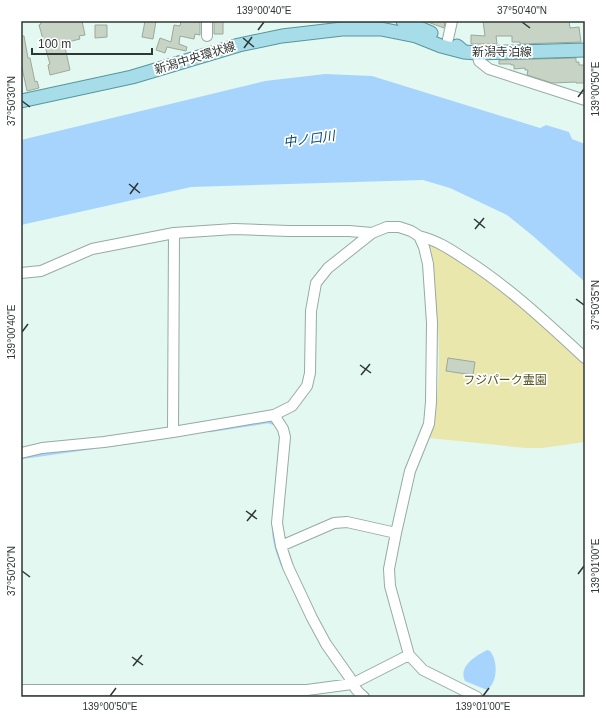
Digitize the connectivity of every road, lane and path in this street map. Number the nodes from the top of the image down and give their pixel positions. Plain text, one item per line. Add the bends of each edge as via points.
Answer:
1 (207, 21) edge
2 (403, 21) edge
3 (452, 21) edge
4 (206, 36) dead end
5 (448, 40) junction
6 (585, 50) edge
7 (470, 52) junction
8 (585, 100) edge
9 (21, 101) edge
10 (174, 233) junction
11 (372, 234) junction
12 (419, 236) junction
13 (21, 273) edge
14 (585, 358) edge
15 (274, 415) junction
16 (173, 432) junction
17 (21, 453) edge
18 (396, 532) junction
19 (280, 546) junction
20 (409, 655) junction
21 (352, 684) junction
22 (21, 690) edge
23 (364, 697) edge
24 (477, 697) edge

1 - 4 street
2 - 5 main road, 新潟寺泊線
3 - 5 street
5 - 7 main road, 新潟寺泊線
6 - 7 main road, 新潟寺泊線
7 - 8 street via 489,70
7 - 9 main road, 新潟中央環状線 via 381,29 342,29 282,36 239,45 132,77
10 - 11 street via 234,228
10 - 13 street via 92,250 41,271
10 - 16 street
11 - 12 street via 388,227 399,226
11 - 15 street via 328,268 316,283 311,311 310,374 307,386 292,406
12 - 14 street via 445,246 484,271 522,301
12 - 18 street via 428,264 433,352 431,402 429,424 410,471
15 - 16 street
15 - 19 street via 286,437 277,523
16 - 17 street via 42,448
18 - 19 street via 346,522 334,523
18 - 20 street via 389,569 390,586
19 - 21 street via 312,618
20 - 21 street
20 - 24 street via 423,670
21 - 22 street via 307,690
21 - 23 street

